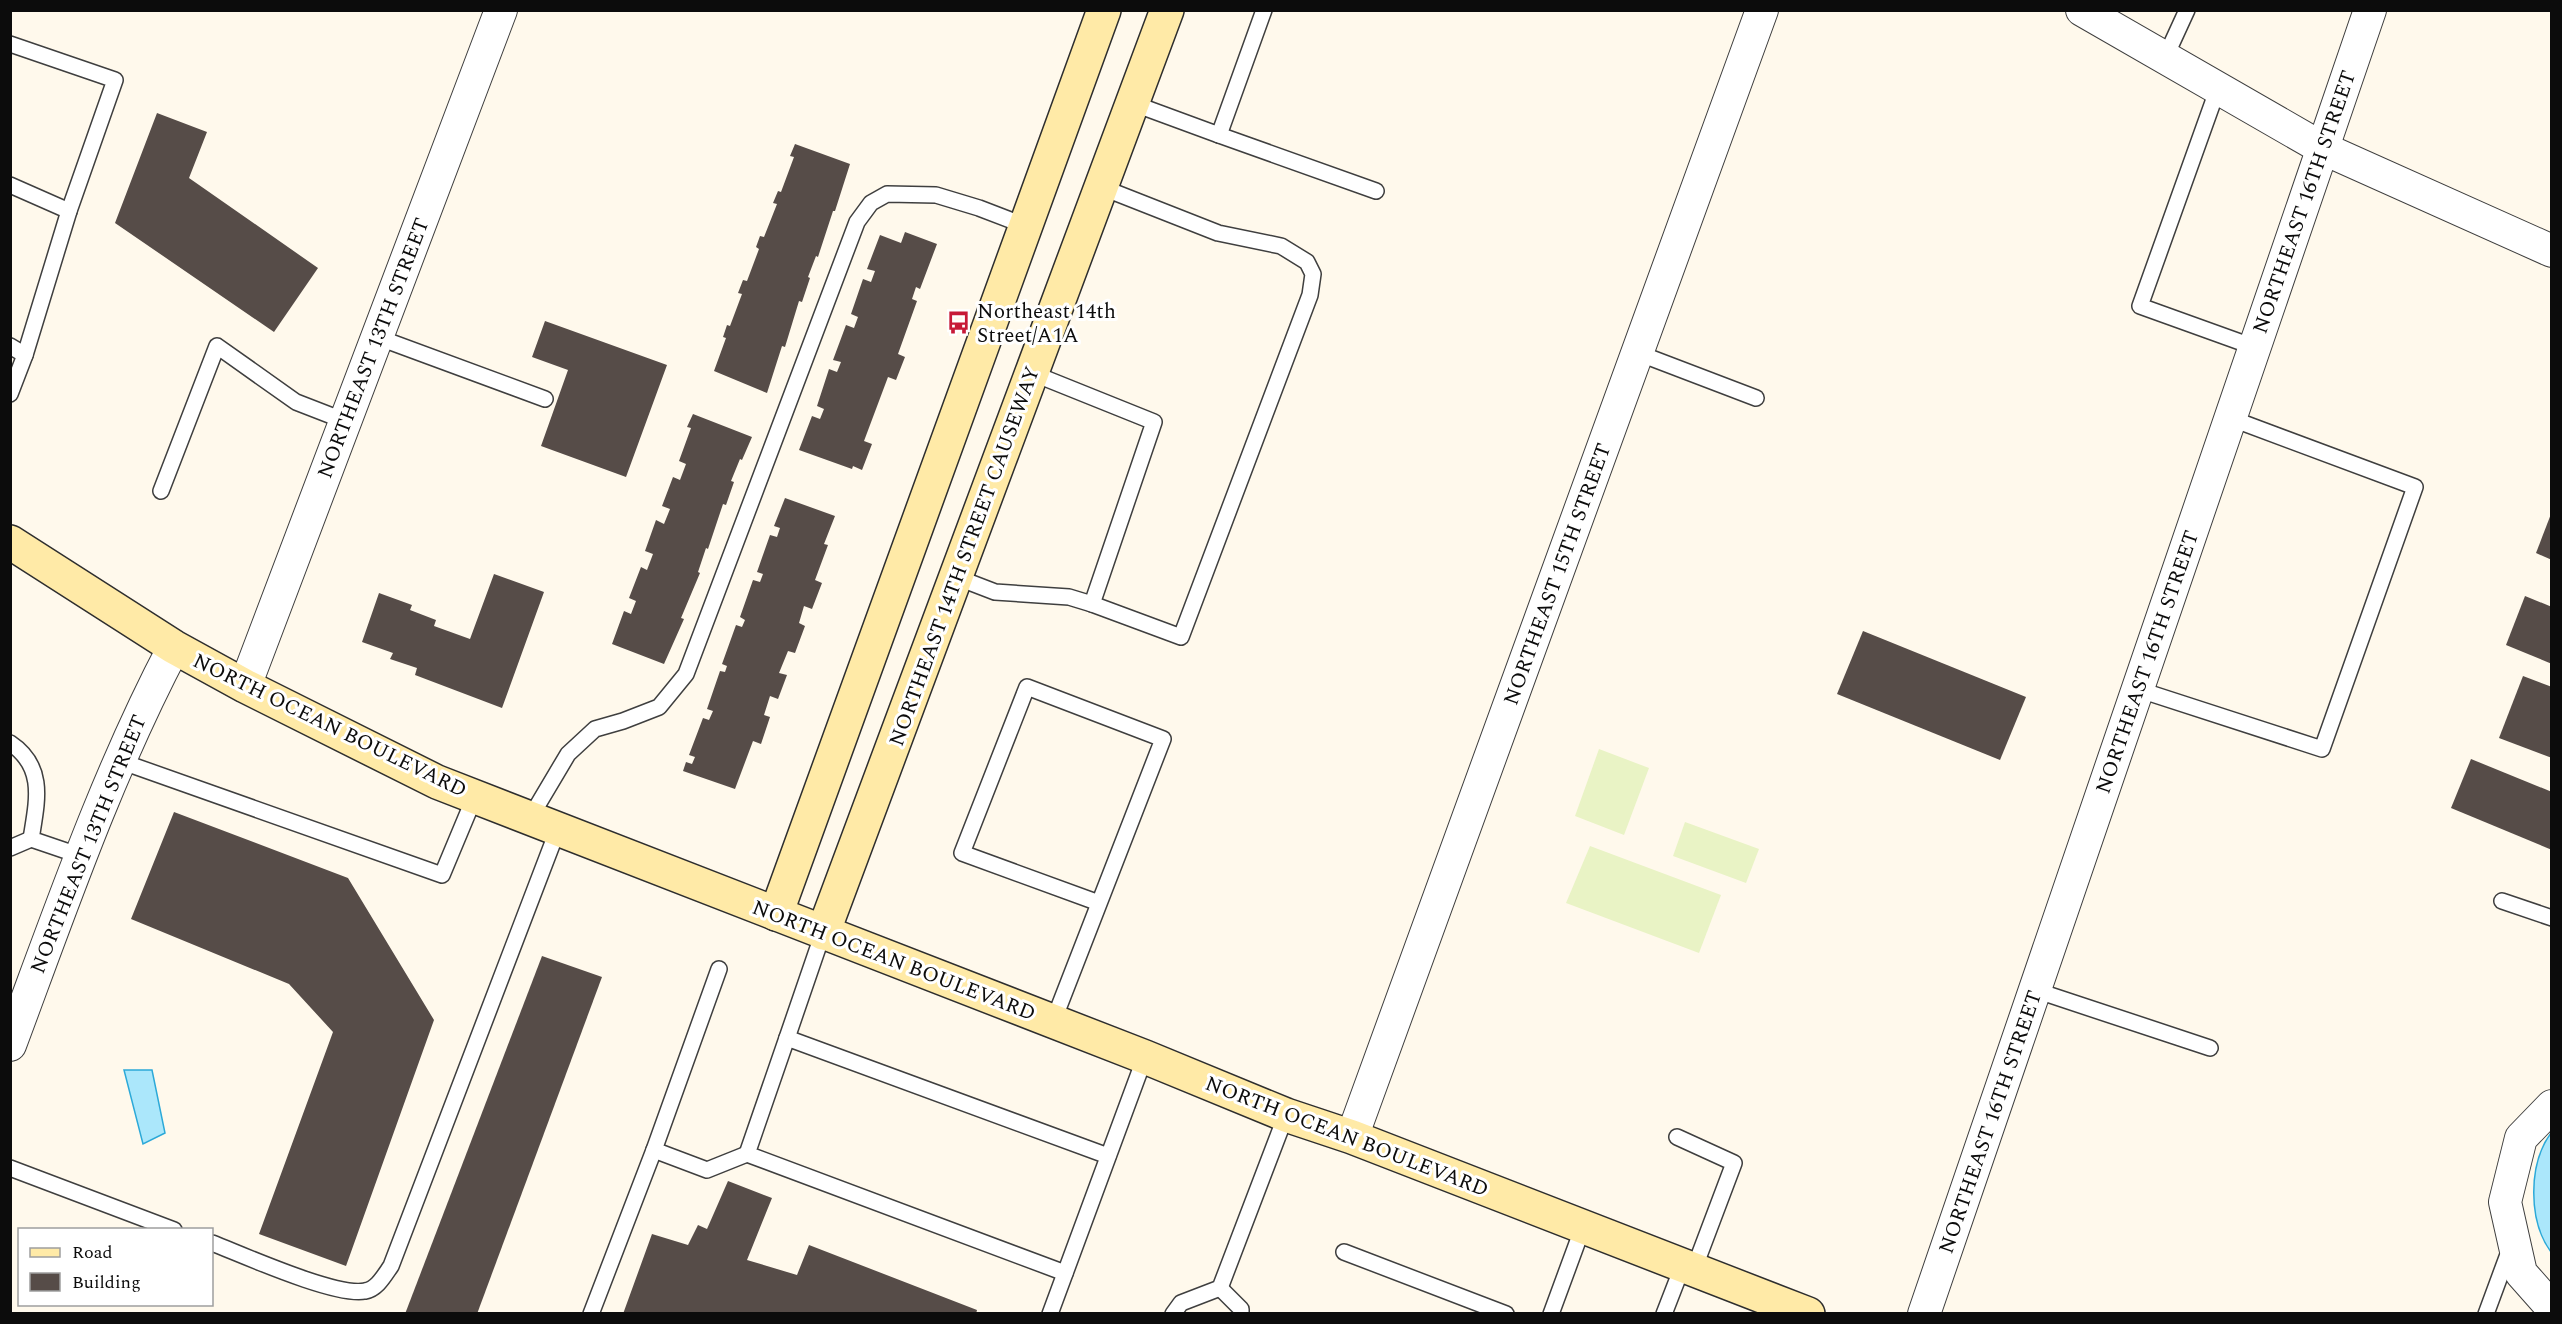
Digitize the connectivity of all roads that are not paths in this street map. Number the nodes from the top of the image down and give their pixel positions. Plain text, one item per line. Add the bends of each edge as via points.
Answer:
1 (501, 10) edge
2 (1104, 10) edge
3 (1167, 10) edge
4 (1264, 10) edge
5 (1762, 10) edge
6 (2082, 10) edge
7 (2187, 10) edge
8 (2370, 10) edge
9 (10, 44) edge
10 (2165, 58) junction
11 (2218, 88) junction
12 (1132, 103) junction
13 (1219, 135) junction
14 (2322, 148) junction
15 (10, 185) edge
16 (1101, 187) junction
17 (1376, 191) dead end
18 (69, 211) junction
19 (1026, 226) junction
20 (2552, 251) edge
21 (377, 337) junction
22 (10, 345) edge
23 (2254, 347) junction
24 (1638, 353) junction
25 (25, 355) junction
26 (1032, 373) junction
27 (10, 394) edge
28 (1756, 398) dead end
29 (545, 399) dead end
30 (2230, 418) junction
31 (345, 421) junction
32 (161, 491) dead end
33 (10, 542) edge
34 (956, 577) junction
35 (1092, 604) junction
36 (174, 647) junction
37 (245, 686) junction
38 (2138, 689) junction
39 (10, 743) edge
40 (120, 761) junction
41 (475, 796) junction
42 (544, 823) junction
43 (31, 839) junction
44 (10, 848) edge
45 (81, 856) junction
46 (2502, 901) dead end
47 (1100, 903) junction
48 (776, 914) junction
49 (2552, 918) edge
50 (823, 933) junction
51 (719, 969) dead end
52 (2035, 990) junction
53 (1053, 1022) junction
54 (787, 1038) junction
55 (10, 1045) edge
56 (2211, 1048) dead end
57 (1145, 1057) junction
58 (2552, 1106) edge
59 (1286, 1115) junction
60 (1352, 1137) junction
61 (1677, 1137) dead end
62 (654, 1150) junction
63 (747, 1154) junction
64 (1108, 1156) junction
65 (10, 1168) edge
66 (1583, 1227) junction
67 (169, 1228) edge
68 (2514, 1240) junction
69 (213, 1243) edge
70 (1344, 1252) dead end
71 (1688, 1267) junction
72 (1065, 1273) junction
73 (1220, 1287) junction
74 (2552, 1308) edge
75 (591, 1314) edge
76 (1050, 1314) edge
77 (1173, 1314) edge
78 (1241, 1314) edge
79 (1506, 1314) edge
80 (1551, 1314) edge
81 (1665, 1314) edge
82 (1808, 1314) edge
83 (1924, 1314) edge
84 (2486, 1314) edge

1 - 21 street, NORTHEAST 13TH STREET
2 - 19 main road
3 - 12 main road, NORTHEAST 14TH STREET CAUSEWAY
4 - 13 lane
5 - 24 street, NORTHEAST 15TH STREET
6 - 10 street
7 - 10 lane
8 - 14 street, NORTHEAST 16TH STREET
9 - 18 lane via 115,80
10 - 11 street
11 - 14 street
11 - 23 lane via 2140,306
12 - 13 lane
12 - 16 main road, NORTHEAST 14TH STREET CAUSEWAY
13 - 17 lane
14 - 20 street
14 - 23 street, NORTHEAST 16TH STREET
15 - 18 lane
16 - 26 main road, NORTHEAST 14TH STREET CAUSEWAY
16 - 35 lane via 1218,233 1281,246 1307,262 1313,274 1310,295 1181,637
18 - 25 lane
19 - 42 lane via 936,195 887,194 871,203 857,222 686,674 659,707 595,729 568,754
19 - 48 main road
21 - 29 lane
21 - 31 street, NORTHEAST 13TH STREET
22 - 25 lane
23 - 30 street, NORTHEAST 16TH STREET
24 - 28 lane
24 - 60 street, NORTHEAST 15TH STREET
25 - 27 lane
26 - 34 main road, NORTHEAST 14TH STREET CAUSEWAY
26 - 35 lane via 1154,422
30 - 38 street, NORTHEAST 16TH STREET
30 - 38 lane via 2415,487 2322,749
31 - 32 lane via 296,402 217,346
31 - 37 street, NORTHEAST 13TH STREET
33 - 36 main road, NORTH OCEAN BOULEVARD
34 - 35 lane via 995,592 1069,597
34 - 50 main road, NORTHEAST 14TH STREET CAUSEWAY
36 - 37 main road, NORTH OCEAN BOULEVARD
36 - 40 street, NORTHEAST 13TH STREET
37 - 41 main road, NORTH OCEAN BOULEVARD via 437,782
38 - 52 street, NORTHEAST 16TH STREET
39 - 43 lane via 24,752 38,786
40 - 41 lane via 442,875
40 - 45 street, NORTHEAST 13TH STREET
41 - 42 main road, NORTH OCEAN BOULEVARD
42 - 48 main road, NORTH OCEAN BOULEVARD
42 - 69 lane via 391,1266 379,1283 367,1291 349,1292
43 - 44 lane
43 - 45 lane
45 - 55 street, NORTHEAST 13TH STREET
46 - 49 lane
47 - 47 lane via 1163,740 1027,687 963,853
47 - 53 lane
48 - 50 main road, NORTH OCEAN BOULEVARD
50 - 53 main road, NORTH OCEAN BOULEVARD
50 - 54 lane
51 - 62 lane
52 - 56 lane
52 - 83 street, NORTHEAST 16TH STREET
53 - 57 main road, NORTH OCEAN BOULEVARD
54 - 63 lane
54 - 64 lane
57 - 59 main road, NORTH OCEAN BOULEVARD
57 - 64 lane
58 - 68 street via 2521,1138 2505,1202
59 - 60 main road, NORTH OCEAN BOULEVARD
59 - 73 lane
60 - 66 main road, NORTH OCEAN BOULEVARD
61 - 71 lane via 1734,1163
62 - 63 lane via 707,1170
62 - 75 lane
63 - 72 lane
64 - 72 lane
65 - 67 lane
66 - 71 main road, NORTH OCEAN BOULEVARD
66 - 80 lane
68 - 74 street via 2521,1273
68 - 84 lane
70 - 79 lane
71 - 81 lane
71 - 82 main road, NORTH OCEAN BOULEVARD
72 - 76 lane
73 - 77 lane via 1180,1303
73 - 78 lane

